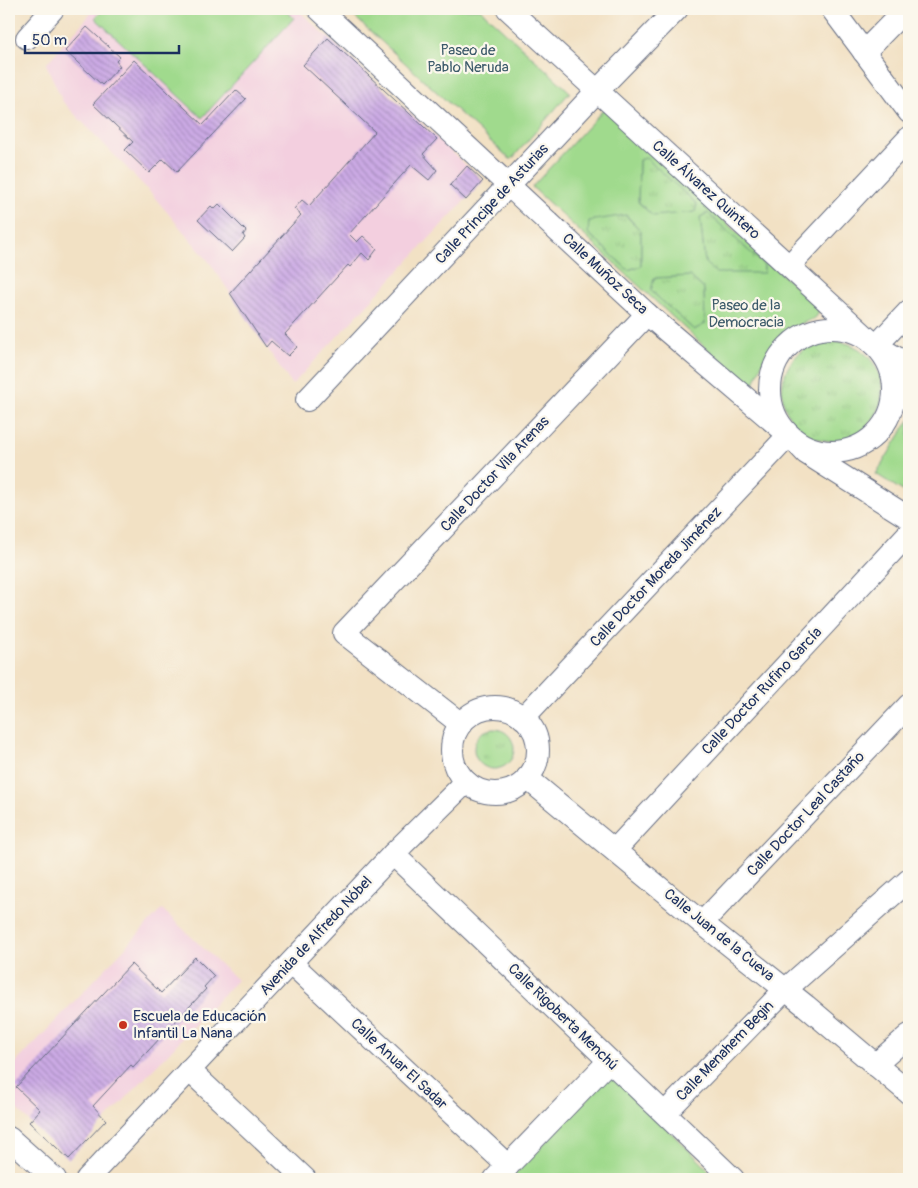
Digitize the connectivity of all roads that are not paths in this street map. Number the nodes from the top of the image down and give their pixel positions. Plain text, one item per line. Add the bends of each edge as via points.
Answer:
1 (53, 9) edge
2 (319, 9) edge
3 (508, 9) edge
4 (677, 9) edge
5 (832, 9) edge
6 (906, 9) edge
7 (27, 38) dead end
8 (864, 52) junction
9 (597, 91) junction
10 (909, 112) edge
11 (909, 138) edge
12 (510, 185) junction
13 (790, 266) junction
14 (909, 312) edge
15 (647, 314) junction
16 (876, 346) junction
17 (909, 365) edge
18 (307, 400) dead end
19 (789, 435) junction
20 (909, 518) edge
21 (909, 533) edge
22 (909, 705) edge
23 (523, 718) junction
24 (461, 724) junction
25 (527, 778) junction
26 (466, 782) junction
27 (615, 850) junction
28 (393, 854) junction
29 (909, 880) edge
30 (702, 923) junction
31 (291, 963) junction
32 (786, 989) junction
33 (909, 1035) edge
34 (608, 1061) junction
35 (875, 1065) junction
36 (189, 1070) junction
37 (909, 1093) edge
38 (665, 1113) junction
39 (9, 1138) edge
40 (501, 1173) edge
41 (724, 1176) edge
42 (55, 1179) edge
43 (87, 1179) edge
44 (305, 1179) edge

1 - 7 street
2 - 12 street, Calle Muñoz Seca
3 - 9 street, Calle Álvarez Quintero
4 - 9 street, Calle Príncipe de Asturias
5 - 8 street
6 - 8 street
8 - 10 street
9 - 12 street, Calle Príncipe de Asturias
9 - 13 street, Calle Álvarez Quintero
11 - 13 street
12 - 15 street, Calle Muñoz Seca
12 - 18 street, Calle Príncipe de Asturias
13 - 16 street, Calle Álvarez Quintero
14 - 16 street
15 - 19 street, Calle Muñoz Seca
15 - 24 street, Calle Doctor Vila Arenas via 344,634
16 - 17 street, Calle Álvarez Quintero
16 - 19 street via 888,361 895,389 888,419 876,436 848,451 827,453 807,448
16 - 19 street via 856,333 828,328 801,336 786,348 772,373 770,392 777,420
19 - 20 street, Calle Muñoz Seca via 806,453
19 - 23 street, Calle Doctor Moreda Jiménez
21 - 27 street, Calle Doctor Rufino García
22 - 30 street, Calle Doctor Leal Castaño
23 - 24 street via 512,711 491,708 471,714
23 - 25 street via 536,741 537,754
24 - 26 street via 454,734 452,753 457,772
25 - 26 street via 517,787 490,793
25 - 27 street, Calle Juan de la Cueva
26 - 28 street, Avenida de Alfredo Nóbel
27 - 30 street, Calle Juan de la Cueva
28 - 31 street, Avenida de Alfredo Nóbel
28 - 34 street, Calle Rigoberta Menchú
29 - 32 street, Calle Menahem Begin
30 - 32 street, Calle Juan de la Cueva
31 - 36 street, Avenida de Alfredo Nóbel
31 - 40 street, Calle Anuar El Sadar
32 - 35 street, Calle Juan de la Cueva
32 - 38 street, Calle Menahem Begin
33 - 35 street
34 - 38 street, Calle Rigoberta Menchú
34 - 40 street
35 - 37 street, Calle Juan de la Cueva
36 - 43 street, Avenida de Alfredo Nóbel
36 - 44 street
38 - 41 street, Calle Rigoberta Menchú
39 - 42 street

